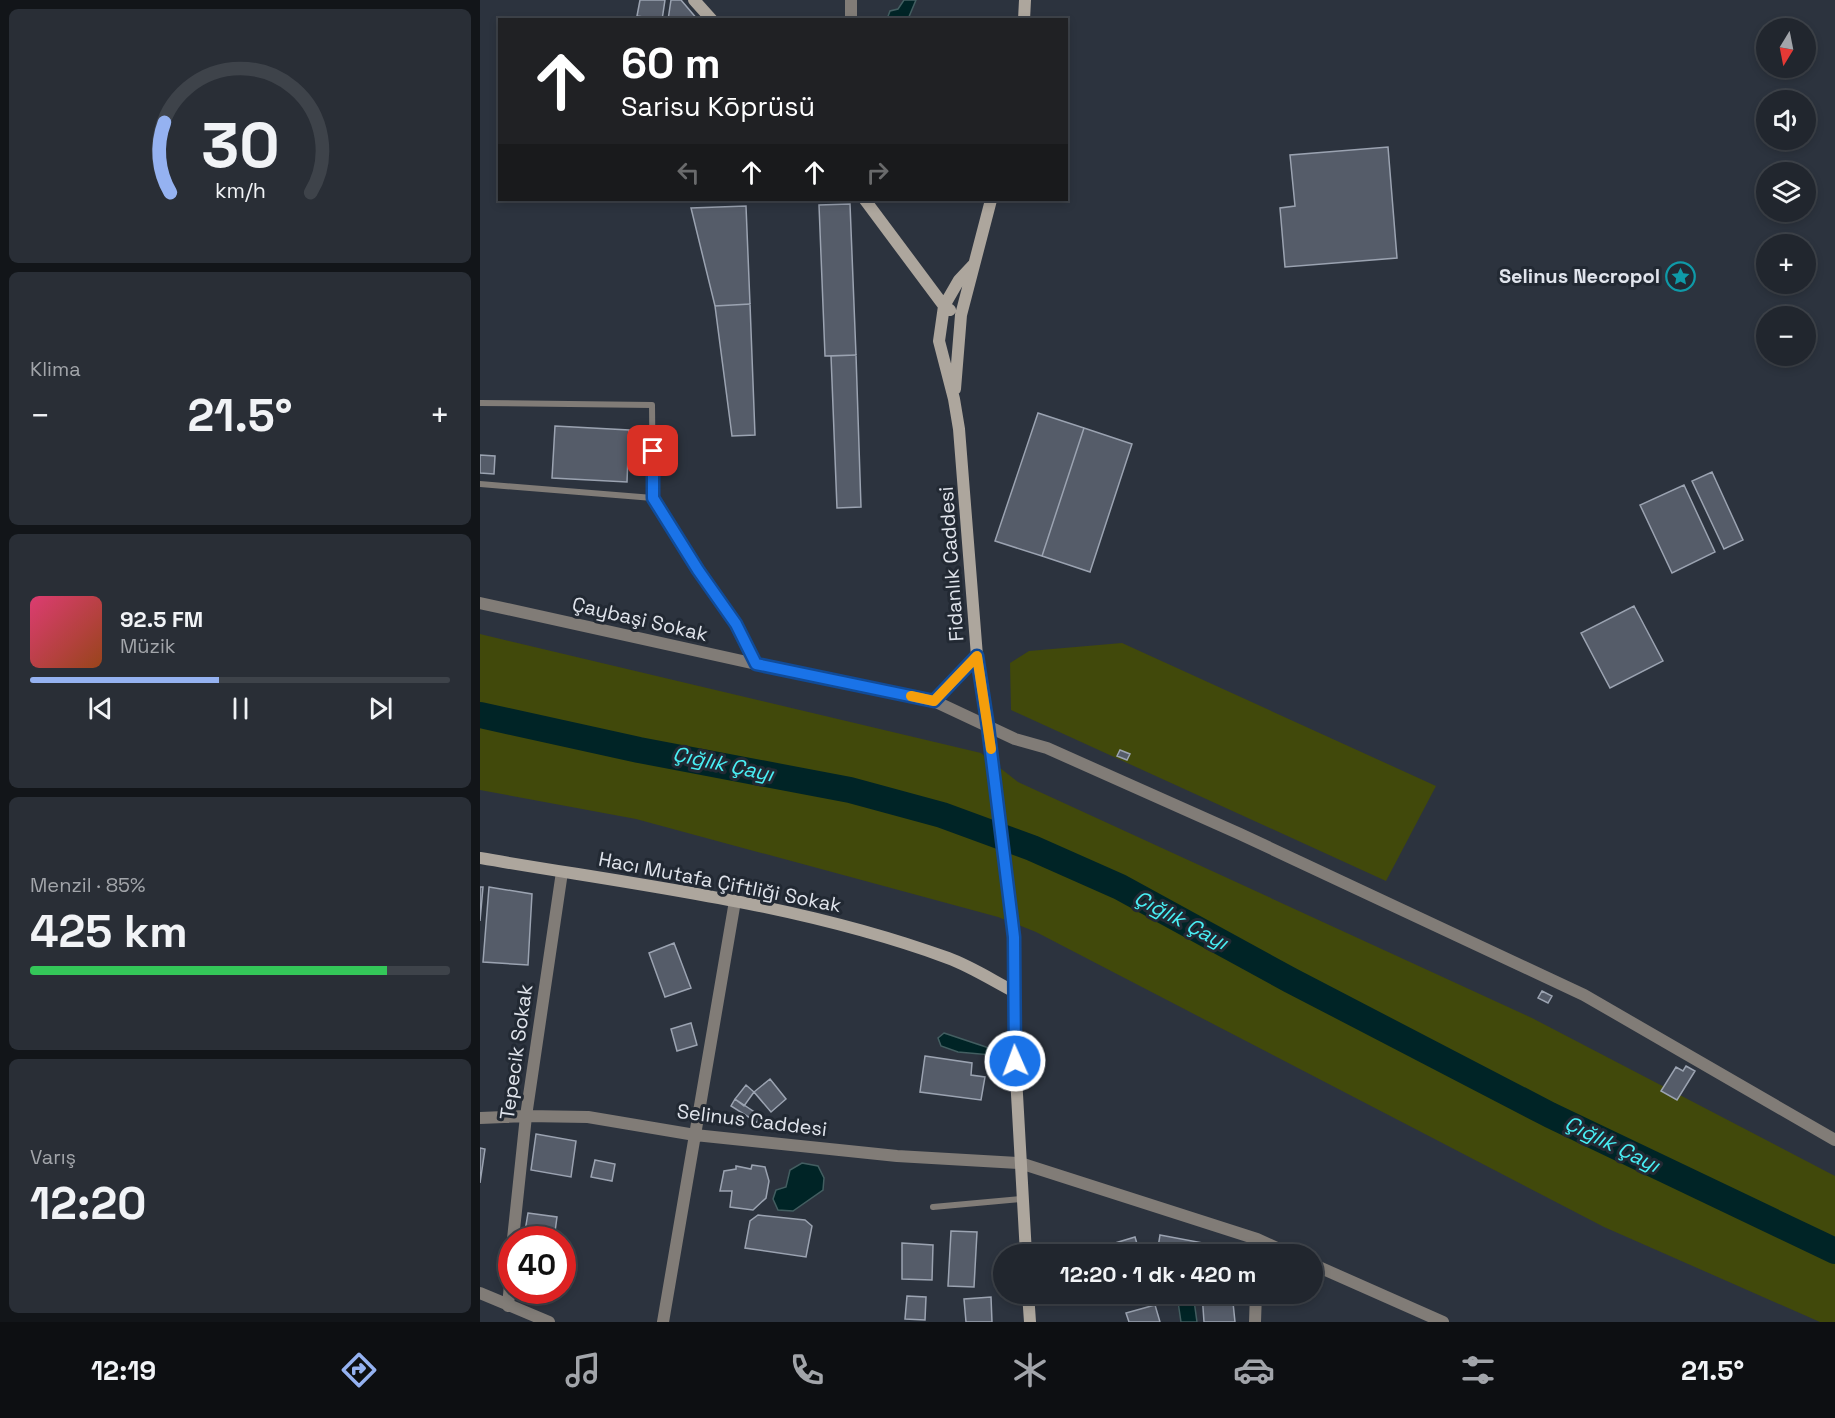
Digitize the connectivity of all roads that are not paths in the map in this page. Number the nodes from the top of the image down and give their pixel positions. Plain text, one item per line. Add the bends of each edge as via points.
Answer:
1 (694, 0) edge
2 (851, 0) edge
3 (1025, 0) edge
4 (710, 18) edge
5 (851, 18) edge
6 (1024, 18) edge
7 (866, 201) edge
8 (991, 201) edge
9 (974, 264) junction
10 (944, 306) junction
11 (961, 315) junction
12 (954, 399) junction
13 (480, 403) edge
14 (480, 484) edge
15 (653, 498) junction
16 (480, 603) edge
17 (977, 656) junction
18 (756, 664) junction
19 (934, 701) junction
20 (988, 727) junction
21 (480, 858) edge
22 (562, 872) junction
23 (735, 901) junction
24 (1013, 991) junction
25 (526, 1116) junction
26 (480, 1118) edge
27 (695, 1135) junction
28 (1835, 1140) edge
29 (1020, 1163) junction
30 (1022, 1200) junction
31 (933, 1208) dead end
32 (514, 1226) edge
33 (1257, 1239) junction
34 (1025, 1244) edge
35 (1257, 1244) edge
36 (1268, 1244) edge
37 (1323, 1269) edge
38 (480, 1293) edge
39 (1029, 1304) edge
40 (1256, 1304) edge
41 (508, 1306) joint
42 (549, 1322) edge
43 (663, 1322) edge
44 (1030, 1322) edge
45 (1255, 1322) edge
46 (1443, 1322) edge

1 - 4 street
2 - 5 street
3 - 6 street
7 - 10 street
8 - 9 street, Fidanlık Caddesi
9 - 10 street, Fidanlık Caddesi
9 - 11 street, Fidanlık Caddesi
10 - 11 street
10 - 12 street, Fidanlık Caddesi via 939,341
11 - 12 street, Fidanlık Caddesi
12 - 17 street, Fidanlık Caddesi
13 - 15 lane via 652,405
14 - 15 lane
15 - 18 lane via 736,624
16 - 18 street, Çaybaşi Sokak
17 - 19 street
17 - 20 street, Fidanlık Caddesi
18 - 19 street, Çaybaşi Sokak
19 - 20 street, Çaybaşi Sokak
20 - 24 street, Fidanlık Caddesi via 1014,937
20 - 28 street, Çaybaşi Sokak via 1047,748 1240,834 1584,995
21 - 22 street, Hacı Mutafa Çiftliği Sokak
22 - 23 street, Hacı Mutafa Çiftliği Sokak
22 - 25 street, Tepecik Sokak
23 - 24 street, Hacı Mutafa Çiftliği Sokak via 839,924 950,958
23 - 27 street
24 - 29 street, Fidanlık Caddesi
25 - 26 street, Selinus Caddesi
25 - 27 street, Selinus Caddesi via 588,1117
25 - 32 street, Tepecik Sokak
27 - 29 street, Selinus Caddesi via 897,1156
27 - 43 street
29 - 30 street, Fidanlık Caddesi
29 - 33 street, Selinus Caddesi
30 - 31 lane
30 - 34 street, Fidanlık Caddesi
33 - 35 street
33 - 36 street, Selinus Caddesi
37 - 46 street
38 - 41 street
39 - 44 street
40 - 45 street
41 - 42 street

